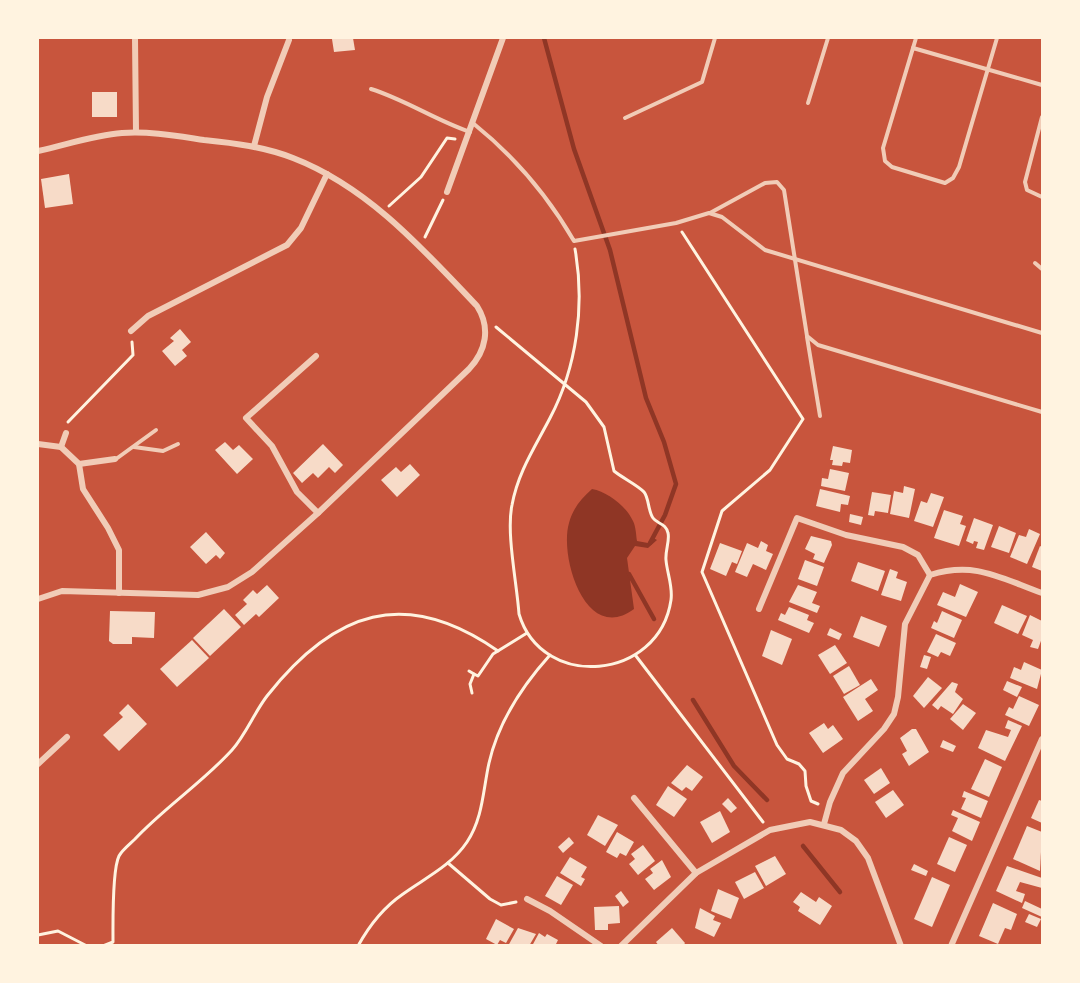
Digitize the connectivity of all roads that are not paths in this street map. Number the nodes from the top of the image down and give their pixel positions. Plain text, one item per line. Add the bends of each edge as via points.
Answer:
1 (135, 38) edge
2 (503, 38) edge
3 (715, 38) edge
4 (828, 38) edge
5 (916, 38) edge
6 (997, 38) edge
7 (289, 40) dead end
8 (913, 48) junction
9 (987, 69) junction
10 (1042, 85) edge
11 (371, 89) dead end
12 (808, 103) dead end
13 (1042, 117) edge
14 (625, 118) dead end
15 (474, 124) junction
16 (136, 132) junction
17 (471, 132) junction
18 (254, 146) junction
19 (38, 150) edge
20 (327, 174) junction
21 (447, 192) road end
22 (1042, 197) edge
23 (709, 213) junction
24 (795, 258) junction
25 (1035, 263) dead end
26 (1042, 270) edge
27 (131, 331) road end
28 (1042, 333) edge
29 (807, 336) junction
30 (316, 356) dead end
31 (1042, 412) edge
32 (820, 416) dead end
33 (156, 430) dead end
34 (66, 433) road end
35 (38, 444) edge
36 (178, 444) dead end
37 (61, 447) junction
38 (133, 447) junction
39 (115, 459) joint
40 (79, 464) junction
41 (318, 513) junction
42 (930, 575) junction
43 (119, 593) junction
44 (1042, 593) edge
45 (38, 599) edge
46 (759, 609) dead end
47 (67, 737) dead end
48 (1042, 739) edge
49 (38, 764) edge
50 (634, 798) dead end
51 (824, 824) junction
52 (696, 873) junction
53 (527, 899) road end
54 (601, 945) edge
55 (621, 945) edge
56 (901, 945) edge
57 (951, 945) edge

1 - 16 street
2 - 15 street
3 - 14 lane via 702,82
4 - 12 lane
5 - 8 lane
6 - 9 lane
7 - 18 street via 267,97
8 - 9 lane
8 - 9 lane via 883,148 885,161 945,183 959,167
9 - 10 lane
11 - 17 lane
13 - 22 lane via 1025,182 1027,190
15 - 17 street
15 - 23 lane via 518,163 559,214 574,241 676,223
16 - 18 street
16 - 19 street
17 - 21 street
18 - 20 street via 294,158
20 - 27 street via 301,228 287,245 148,316
20 - 41 street via 383,212 477,306 484,320 485,341 475,363
23 - 24 lane via 722,217 765,250
23 - 24 lane via 765,183 777,182 783,190
24 - 28 lane
24 - 29 lane
25 - 26 lane
29 - 31 lane via 818,345
29 - 32 lane
30 - 41 street via 246,418 272,446 297,492
33 - 38 lane
34 - 37 street
35 - 37 street
36 - 38 lane via 163,451
37 - 40 street
38 - 39 lane
39 - 40 street
40 - 43 street via 83,489 119,550
41 - 43 street via 252,572 228,587 198,595
42 - 44 street via 952,568 977,569
42 - 46 street via 918,555 903,547 846,535 797,518
42 - 51 street via 905,624 894,714 843,773
43 - 45 street via 62,591
47 - 49 street
48 - 57 street
50 - 52 street
51 - 52 street via 795,823 770,830
51 - 56 street via 856,841 868,858
52 - 55 street
53 - 54 street

